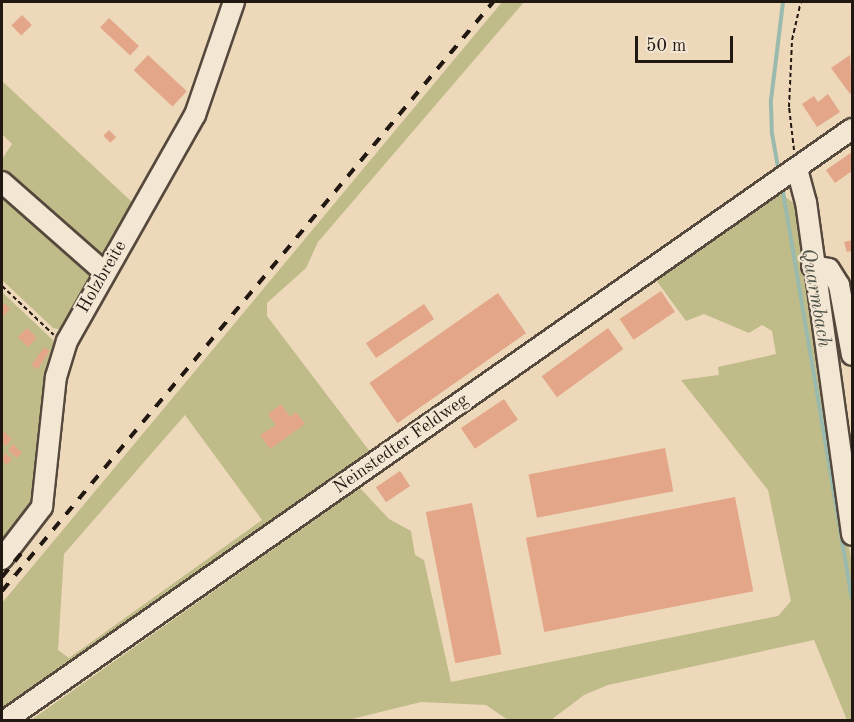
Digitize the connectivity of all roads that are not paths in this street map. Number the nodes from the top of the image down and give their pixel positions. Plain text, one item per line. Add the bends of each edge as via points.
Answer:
1 (234, 2) edge
2 (852, 129) edge
3 (786, 175) junction
4 (2, 182) edge
5 (812, 266) junction
6 (104, 272) junction
7 (852, 356) edge
8 (852, 535) edge
9 (2, 559) edge
10 (6, 720) edge

1 - 6 street, Holzbreite via 195,115
2 - 3 street, Neinstedter Feldweg
3 - 5 street via 806,202
3 - 10 street, Neinstedter Feldweg
4 - 6 street
5 - 7 street via 829,269 839,285
5 - 8 street
6 - 9 street, Holzbreite via 67,341 56,377 42,507

